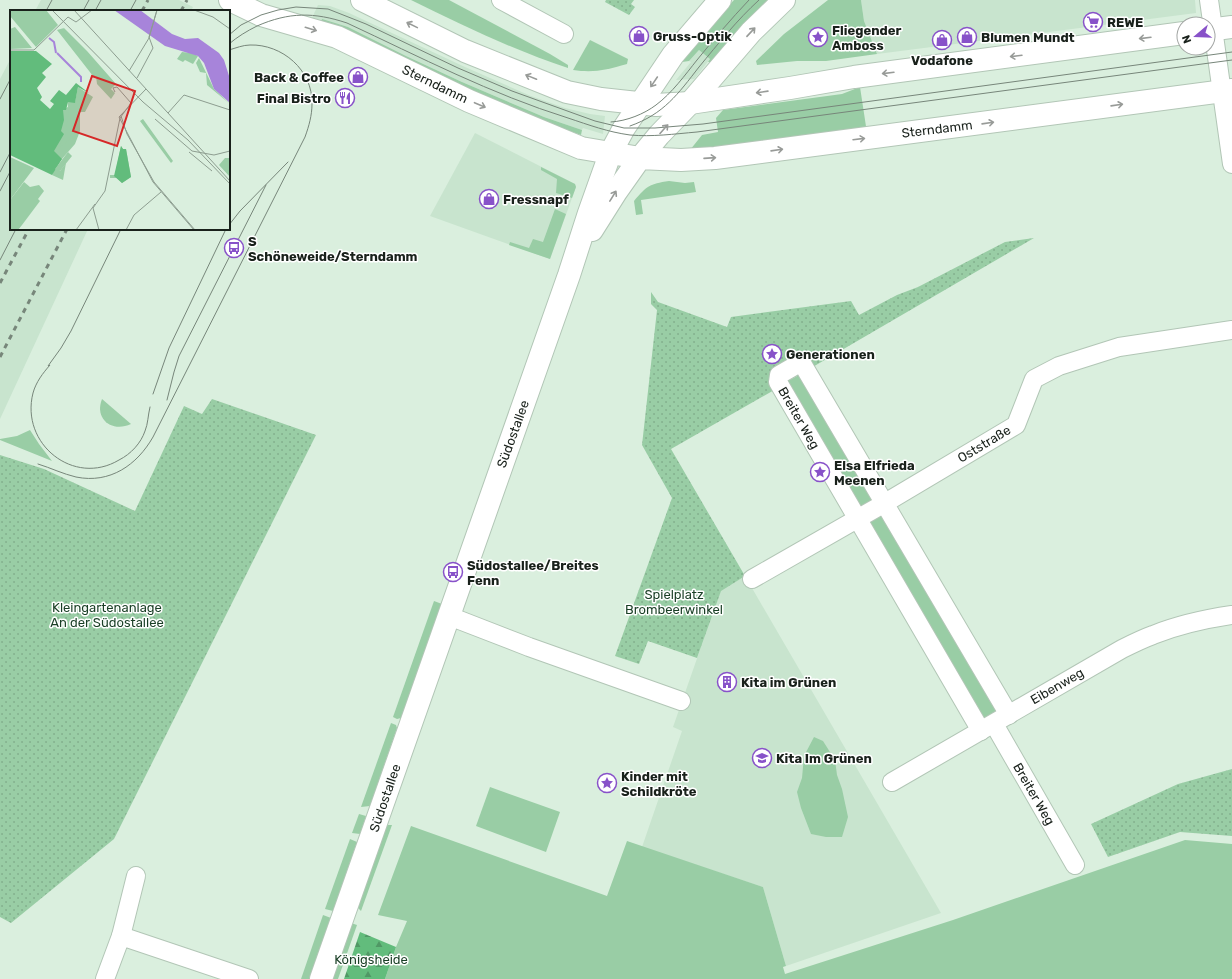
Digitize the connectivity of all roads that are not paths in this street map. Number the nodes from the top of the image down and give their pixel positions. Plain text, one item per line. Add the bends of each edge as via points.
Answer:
1 (362, 0) edge
2 (501, 0) edge
3 (720, 0) edge
4 (784, 0) edge
5 (1209, 0) edge
6 (234, 1) edge
7 (1218, 29) edge
8 (564, 34) dead end
9 (1176, 34) edge
10 (1227, 91) edge
11 (640, 103) junction
12 (690, 103) junction
13 (610, 154) junction
14 (640, 158) junction
15 (1232, 164) edge
16 (577, 253) junction
17 (1232, 330) edge
18 (885, 503) junction
19 (858, 519) junction
20 (752, 579) dead end
21 (1232, 615) edge
22 (449, 616) junction
23 (682, 702) dead end
24 (995, 723) junction
25 (892, 782) dead end
26 (1075, 865) dead end
27 (136, 876) dead end
28 (121, 936) junction
29 (105, 979) edge
30 (249, 979) edge
31 (320, 979) edge

11 -> 1 street via 567,92 465,51
2 - 8 street
3 -> 11 street via 677,50
12 -> 4 street via 751,32
5 - 7 street
6 -> 13 street, Sterndamm via 261,15 338,37 469,101 581,148
7 - 10 street
9 -> 12 street via 854,77
14 -> 10 street, Sterndamm via 715,158
10 - 15 street
11 - 12 street
11 - 13 street, Südostallee
14 -> 12 street
13 - 14 street, Sterndamm
13 - 16 street, Südostallee
16 -> 14 street, Südostallee
16 - 22 street, Südostallee
17 - 18 street, Oststraße via 1119,347 1059,366 1034,379 1016,425
18 - 19 street, Oststraße
18 - 19 street, Breiter Weg via 803,365 798,364 779,375 778,382
18 - 24 street, Breiter Weg
19 - 20 street, Oststraße
19 - 24 street, Breiter Weg
21 - 24 street, Eibenweg via 1184,625 1122,649
22 - 23 street
22 - 31 street, Südostallee
24 - 25 street, Eibenweg
24 - 26 street, Breiter Weg
27 - 28 street
28 - 29 street
28 - 30 street

